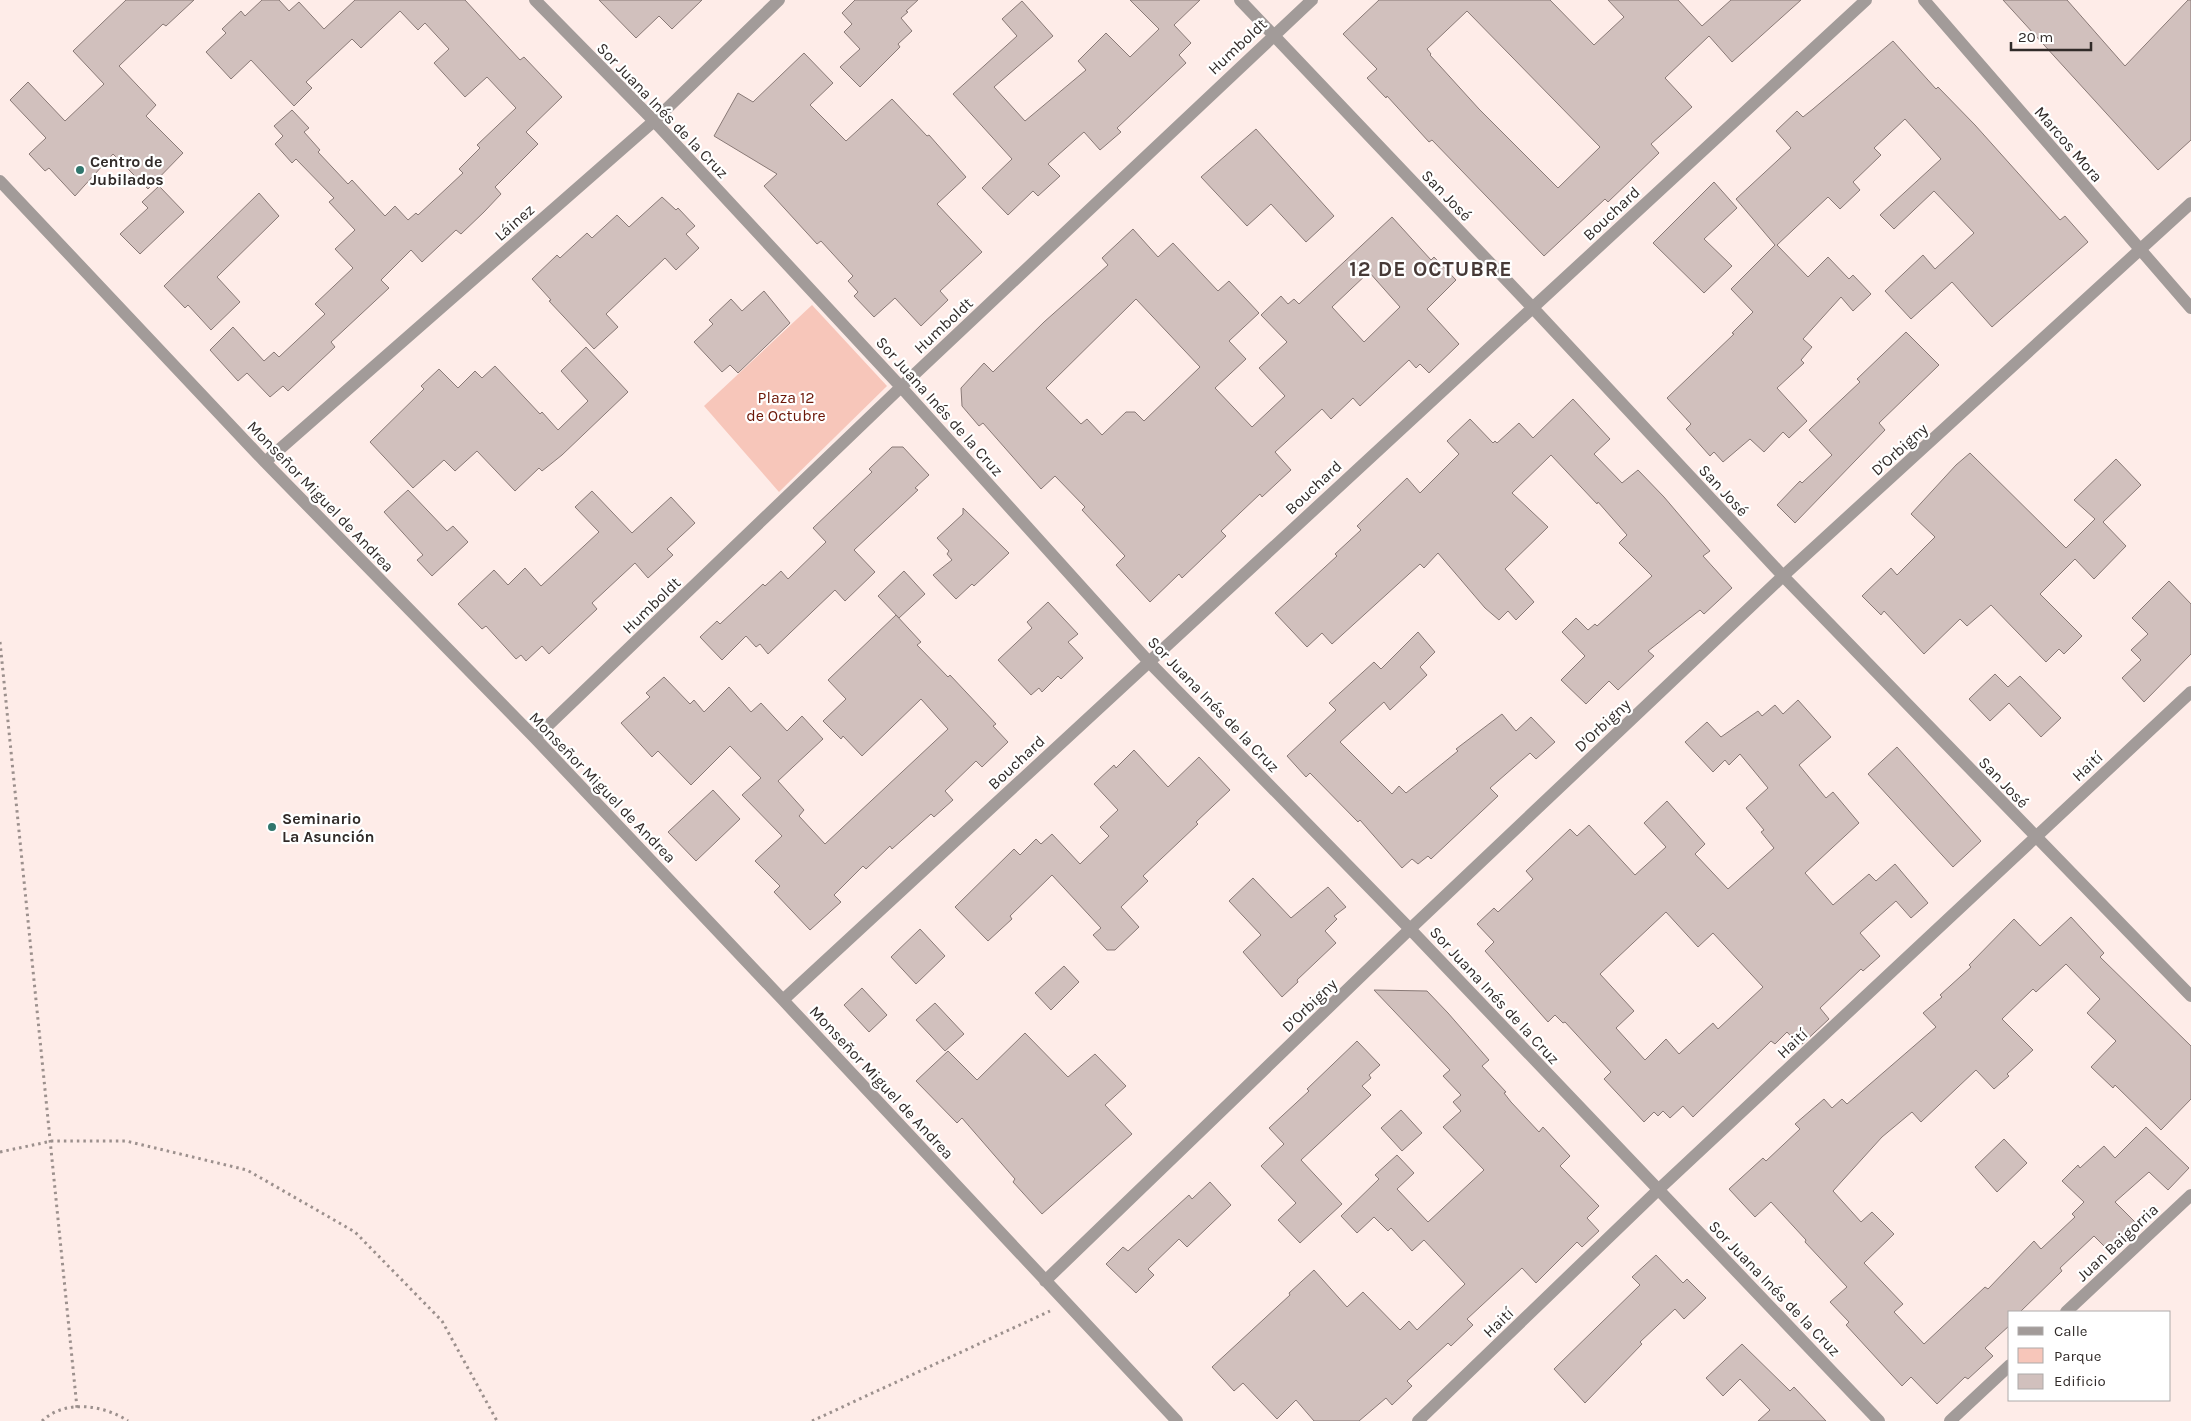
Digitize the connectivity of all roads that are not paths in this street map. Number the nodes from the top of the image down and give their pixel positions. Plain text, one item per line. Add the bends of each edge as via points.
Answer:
1 (535, 0) edge
2 (779, 0) edge
3 (1240, 0) edge
4 (1312, 0) edge
5 (1866, 0) edge
6 (1924, 0) edge
7 (1272, 36) junction
8 (654, 121) junction
9 (0, 181) edge
10 (2191, 203) edge
11 (2140, 251) junction
12 (1532, 307) junction
13 (2191, 308) edge
14 (901, 387) junction
15 (265, 462) junction
16 (1783, 576) junction
17 (1149, 662) junction
18 (2191, 692) edge
19 (535, 738) junction
20 (2034, 837) junction
21 (1410, 929) junction
22 (2191, 996) edge
23 (783, 1000) junction
24 (1658, 1190) junction
25 (2191, 1196) edge
26 (1045, 1281) junction
27 (2067, 1311) edge
28 (2008, 1367) edge
29 (1177, 1421) edge
30 (1418, 1421) edge
31 (1879, 1421) edge
32 (1950, 1421) edge

1 - 8 street, Sor Juana Inés de la Cruz
2 - 8 street, Láinez
3 - 7 street, San José
4 - 7 street, Humboldt
5 - 12 street, Bouchard
6 - 11 street, Marcos Mora
7 - 12 street, San José
7 - 14 street, Humboldt
8 - 14 street, Sor Juana Inés de la Cruz
8 - 15 street, Láinez
9 - 15 street, Monseñor Miguel de Andrea
10 - 11 street, D'Orbigny
11 - 13 street, Marcos Mora
11 - 16 street, D'Orbigny
12 - 16 street, San José
12 - 17 street, Bouchard
14 - 17 street, Sor Juana Inés de la Cruz
14 - 19 street, Humboldt
15 - 19 street, Monseñor Miguel de Andrea
16 - 20 street, San José
16 - 21 street, D'Orbigny
17 - 21 street, Sor Juana Inés de la Cruz
17 - 23 street, Bouchard
18 - 20 street, Haití
19 - 23 street, Monseñor Miguel de Andrea
20 - 22 street, San José
20 - 24 street, Haití
21 - 24 street, Sor Juana Inés de la Cruz
21 - 26 street, D'Orbigny
23 - 26 street, Monseñor Miguel de Andrea
24 - 30 street, Haití
24 - 31 street, Sor Juana Inés de la Cruz
25 - 27 street, Juan Baigorria
26 - 29 street, Monseñor Miguel de Andrea
28 - 32 street

